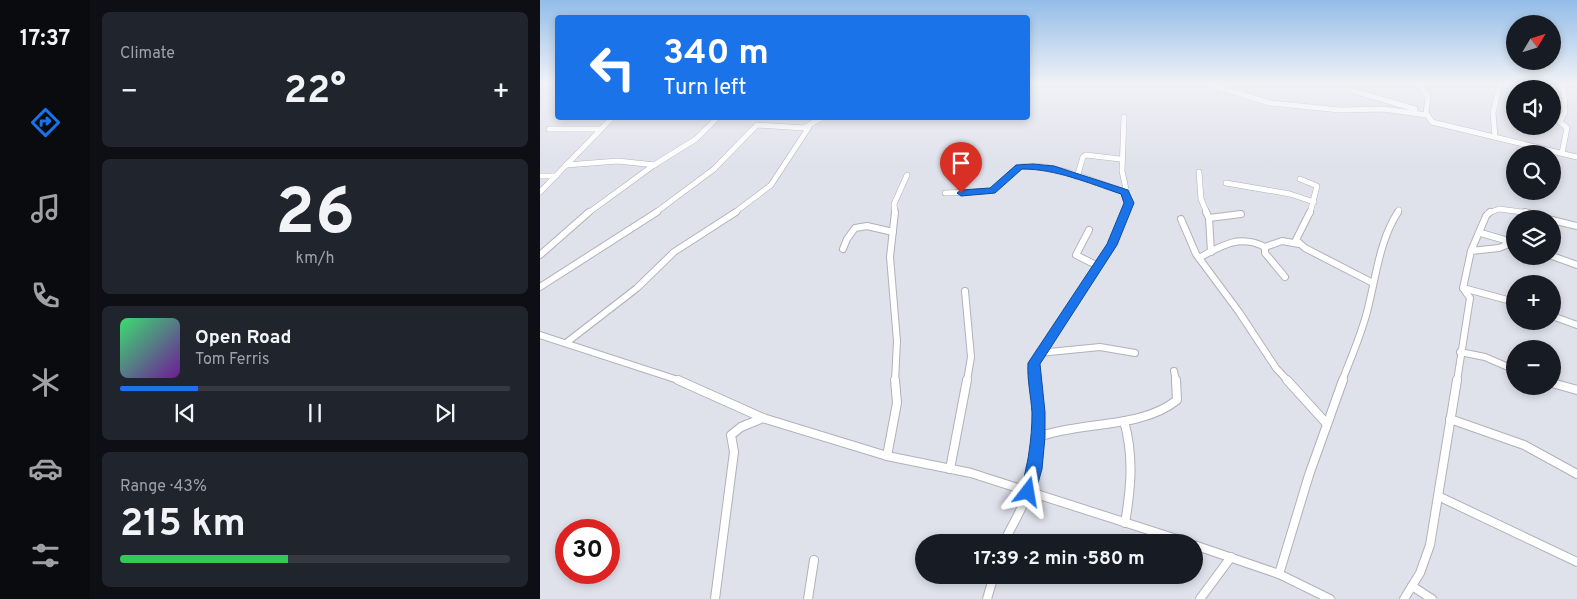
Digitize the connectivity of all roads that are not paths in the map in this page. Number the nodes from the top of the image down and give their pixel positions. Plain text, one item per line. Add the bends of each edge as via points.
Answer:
1 (1400, 111) edge
2 (1417, 111) edge
3 (1427, 111) edge
4 (1493, 111) edge
5 (1565, 111) edge
6 (1427, 114) junction
7 (1124, 117) dead end
8 (610, 120) edge
9 (715, 120) edge
10 (818, 120) edge
11 (808, 127) junction
12 (549, 129) dead end
13 (600, 129) junction
14 (1495, 138) junction
15 (1562, 153) junction
16 (1577, 157) edge
17 (1120, 158) junction
18 (566, 165) junction
19 (655, 165) junction
20 (1199, 172) dead end
21 (907, 175) dead end
22 (540, 176) edge
23 (556, 176) junction
24 (1077, 177) junction
25 (1300, 179) dead end
26 (1226, 183) dead end
27 (540, 192) edge
28 (1125, 192) junction
29 (945, 193) dead end
30 (1314, 202) junction
31 (1399, 210) dead end
32 (1514, 210) edge
33 (1241, 214) dead end
34 (1208, 218) junction
35 (1181, 220) dead end
36 (1561, 222) edge
37 (1577, 226) edge
38 (1089, 230) dead end
39 (893, 232) junction
40 (1481, 233) junction
41 (1506, 240) edge
42 (1300, 245) junction
43 (1506, 245) edge
44 (1265, 246) junction
45 (843, 249) dead end
46 (1472, 251) junction
47 (1212, 252) junction
48 (540, 255) edge
49 (1199, 258) junction
50 (1561, 259) edge
51 (1577, 265) edge
52 (1098, 266) junction
53 (1286, 277) dead end
54 (1373, 283) junction
55 (540, 287) edge
56 (1463, 288) junction
57 (965, 291) dead end
58 (1484, 295) junction
59 (1470, 298) junction
60 (1506, 300) edge
61 (1561, 319) edge
62 (1577, 325) edge
63 (540, 335) edge
64 (566, 343) junction
65 (1460, 352) junction
66 (1039, 353) junction
67 (1136, 354) dead end
68 (1506, 366) edge
69 (1174, 371) dead end
70 (1561, 385) edge
71 (1577, 390) edge
72 (763, 418) junction
73 (1450, 420) junction
74 (1124, 421) junction
75 (1327, 424) junction
76 (1038, 437) junction
77 (887, 456) junction
78 (950, 468) junction
79 (1577, 474) edge
80 (1028, 492) junction
81 (1438, 496) junction
82 (1125, 523) junction
83 (1007, 534) edge
84 (1160, 534) edge
85 (1203, 548) edge
86 (1231, 557) junction
87 (814, 560) dead end
88 (1577, 562) edge
89 (1279, 574) junction
90 (991, 584) edge
91 (1412, 586) junction
92 (715, 599) edge
93 (808, 599) edge
94 (987, 599) edge
95 (1200, 599) edge
96 (1330, 599) edge
97 (1404, 599) edge
98 (1432, 599) edge

1 - 6 street
2 - 6 street
3 - 6 street
4 - 14 street
5 - 15 street via 1560,122 1567,128
6 - 14 street via 1432,122
7 - 17 street
8 - 13 street
9 - 19 street via 701,137
10 - 11 street
11 - 55 street via 757,125 714,169 682,195
11 - 64 street via 771,185 720,224 674,252 637,288
12 - 13 street
13 - 18 street
14 - 15 street
15 - 16 street
17 - 24 street via 1086,155
17 - 28 street
18 - 19 street via 618,161
18 - 23 street
19 - 48 street via 560,236
20 - 34 street
21 - 39 street via 894,204
22 - 23 street
23 - 27 street
24 - 28 street
24 - 29 street via 1051,168 1019,166 992,190
25 - 30 street via 1317,186
26 - 30 street via 1290,194
28 - 52 street via 1129,203 1124,218
30 - 42 street via 1297,235
31 - 54 street via 1390,224
32 - 40 street via 1497,209 1487,214
33 - 34 street
34 - 47 street
35 - 49 street
36 - 37 street
38 - 52 street via 1076,255
39 - 45 street via 860,226 854,228 847,235
39 - 77 street via 890,257 897,341 897,403
40 - 41 street
40 - 46 street
42 - 44 street via 1288,240
42 - 54 street
43 - 46 street
44 - 47 street via 1257,242 1234,241 1220,245
44 - 53 street via 1265,253
46 - 56 street
47 - 49 street
49 - 75 street via 1276,368
50 - 51 street
52 - 66 street
54 - 75 street via 1367,312
56 - 58 street
56 - 59 street
57 - 78 street via 971,357
58 - 59 street
58 - 60 street
59 - 65 street
61 - 62 street
63 - 64 street
64 - 72 street via 667,375
65 - 68 street via 1485,357
65 - 73 street
66 - 67 street via 1090,348 1126,350
66 - 76 street via 1033,376
69 - 74 street via 1177,400 1162,413
70 - 71 street
72 - 77 street
72 - 92 street via 740,427 731,436 734,452
73 - 79 street via 1524,445
73 - 81 street
74 - 76 street via 1054,431
74 - 82 street via 1134,462
75 - 89 street
76 - 80 street
77 - 78 street
78 - 80 street
80 - 82 street
80 - 83 street
81 - 88 street
81 - 91 street via 1430,545
82 - 84 street
85 - 86 street
86 - 89 street
86 - 95 street
87 - 93 street
89 - 96 street
90 - 94 street
91 - 97 street
91 - 98 street

